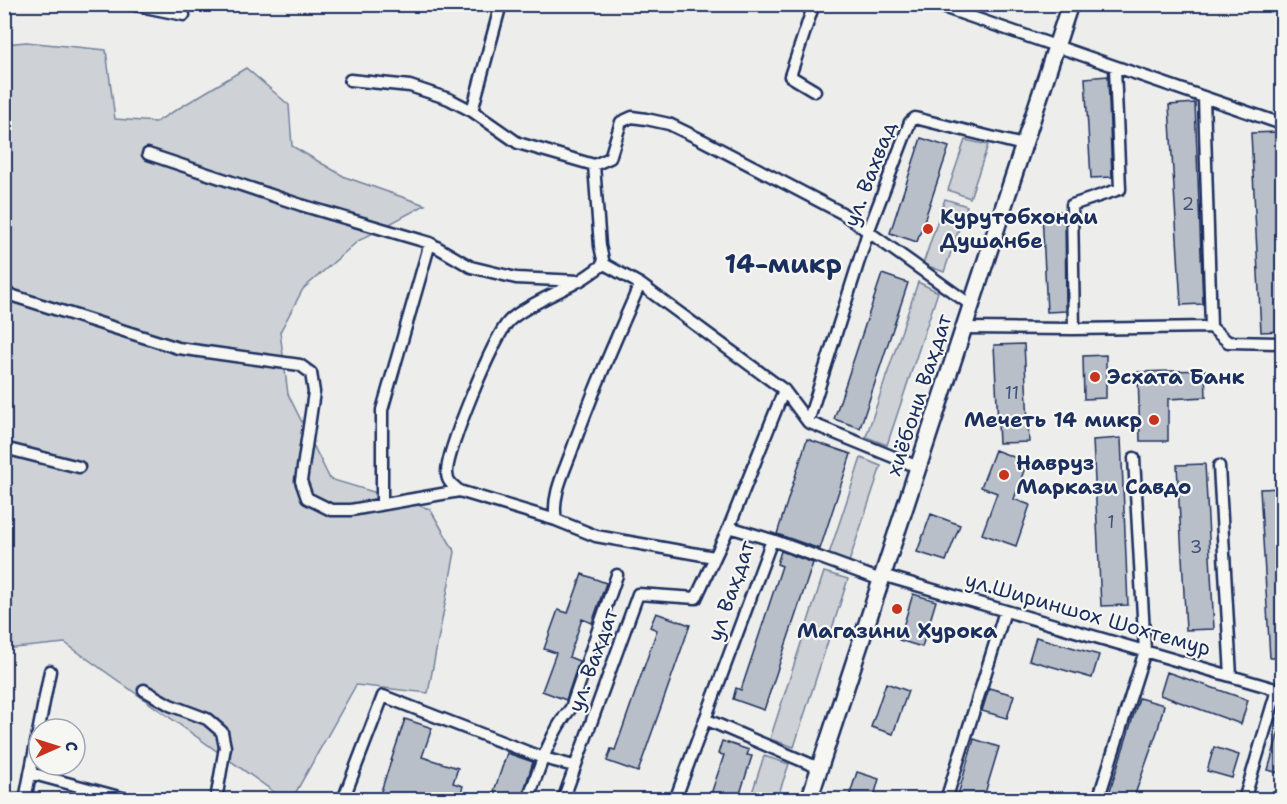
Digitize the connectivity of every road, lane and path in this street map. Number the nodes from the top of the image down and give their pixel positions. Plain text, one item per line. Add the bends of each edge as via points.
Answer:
1 (130, 4) edge
2 (501, 4) edge
3 (814, 4) edge
4 (934, 4) edge
5 (1070, 4) edge
6 (184, 15) dead end
7 (1055, 48) junction
8 (1119, 69) junction
9 (350, 80) dead end
10 (815, 92) dead end
11 (1204, 98) junction
12 (472, 111) junction
13 (1282, 124) edge
14 (1023, 146) junction
15 (148, 154) dead end
16 (594, 165) junction
17 (868, 232) junction
18 (430, 243) junction
19 (604, 264) junction
20 (579, 281) junction
21 (640, 284) junction
22 (4, 293) edge
23 (971, 305) junction
24 (1211, 327) junction
25 (963, 328) junction
26 (1078, 329) junction
27 (1282, 343) edge
28 (784, 390) junction
29 (808, 422) junction
30 (4, 448) edge
31 (1134, 458) dead end
32 (1218, 466) dead end
33 (79, 467) dead end
34 (918, 467) junction
35 (459, 491) junction
36 (382, 504) junction
37 (556, 520) junction
38 (729, 527) junction
39 (772, 540) junction
40 (714, 557) junction
41 (617, 575) dead end
42 (881, 577) junction
43 (1005, 610) junction
44 (1145, 651) junction
45 (50, 671) dead end
46 (1231, 676) junction
47 (144, 690) dead end
48 (1280, 691) edge
49 (41, 717) edge
50 (705, 719) junction
51 (543, 758) junction
52 (574, 766) junction
53 (819, 768) junction
54 (30, 777) edge
55 (42, 777) edge
56 (26, 800) edge
57 (130, 800) edge
58 (216, 800) edge
59 (343, 800) edge
60 (528, 800) edge
61 (563, 800) edge
62 (675, 800) edge
63 (808, 800) edge
64 (946, 800) edge
65 (1098, 800) edge
66 (1244, 800) edge

1 - 6 street
2 - 12 street
3 - 10 street via 790,76
4 - 7 street
5 - 7 main road, хиёбони Ваҳдат
7 - 8 street
7 - 14 main road, хиёбони Ваҳдат
8 - 11 street
8 - 26 street via 1120,189 1072,205
9 - 12 street via 410,86
11 - 13 street
11 - 24 street
12 - 16 street via 518,143
14 - 17 street, ул. Вахвад via 913,118
14 - 23 main road, хиёбони Ваҳдат
15 - 18 street
16 - 17 street via 610,158 621,122 632,117 669,124 842,213
16 - 19 street
17 - 23 street
17 - 29 street, ул. Вахвад
18 - 20 street via 471,267 516,278
18 - 36 street via 382,410
19 - 20 street
19 - 21 street
20 - 35 street via 509,321 463,418 447,471 448,480
21 - 28 street
21 - 37 street via 558,489 553,509
22 - 36 street via 178,348 300,365 311,373 314,392 301,481 307,498 331,510
23 - 25 main road, хиёбони Ваҳдат
24 - 26 street
24 - 27 street via 1228,342
25 - 26 street
25 - 34 main road, хиёбони Ваҳдат
28 - 29 street
28 - 38 street, ул Ваҳдат
29 - 34 street
30 - 33 street
31 - 44 street
32 - 46 street
34 - 42 main road, хиёбони Ваҳдат
35 - 36 street
35 - 37 street
37 - 40 street via 596,536
38 - 39 street, ул Ваҳдат
38 - 40 street, ул. Вахдат
39 - 42 street
39 - 50 street, ул Ваҳдат
40 - 52 street, ул. Вахдат via 696,598 638,594
41 - 51 street via 571,708
42 - 43 street, ул.Шириншох Шохтемур
42 - 53 main road, хиёбони Ваҳдат
43 - 44 street, ул.Шириншох Шохтемур
43 - 64 street
44 - 46 street, ул.Шириншох Шохтемур
44 - 65 street
45 - 49 street
46 - 48 street, ул.Шириншох Шохтемур
47 - 58 street via 207,719 222,732 225,747
48 - 66 street
50 - 53 street
50 - 62 street, ул Ваҳдат
51 - 52 street
51 - 59 street via 383,696
51 - 60 street
52 - 61 street, ул. Вахдат
53 - 63 main road, хиёбони Ваҳдат
54 - 56 street
55 - 57 street

